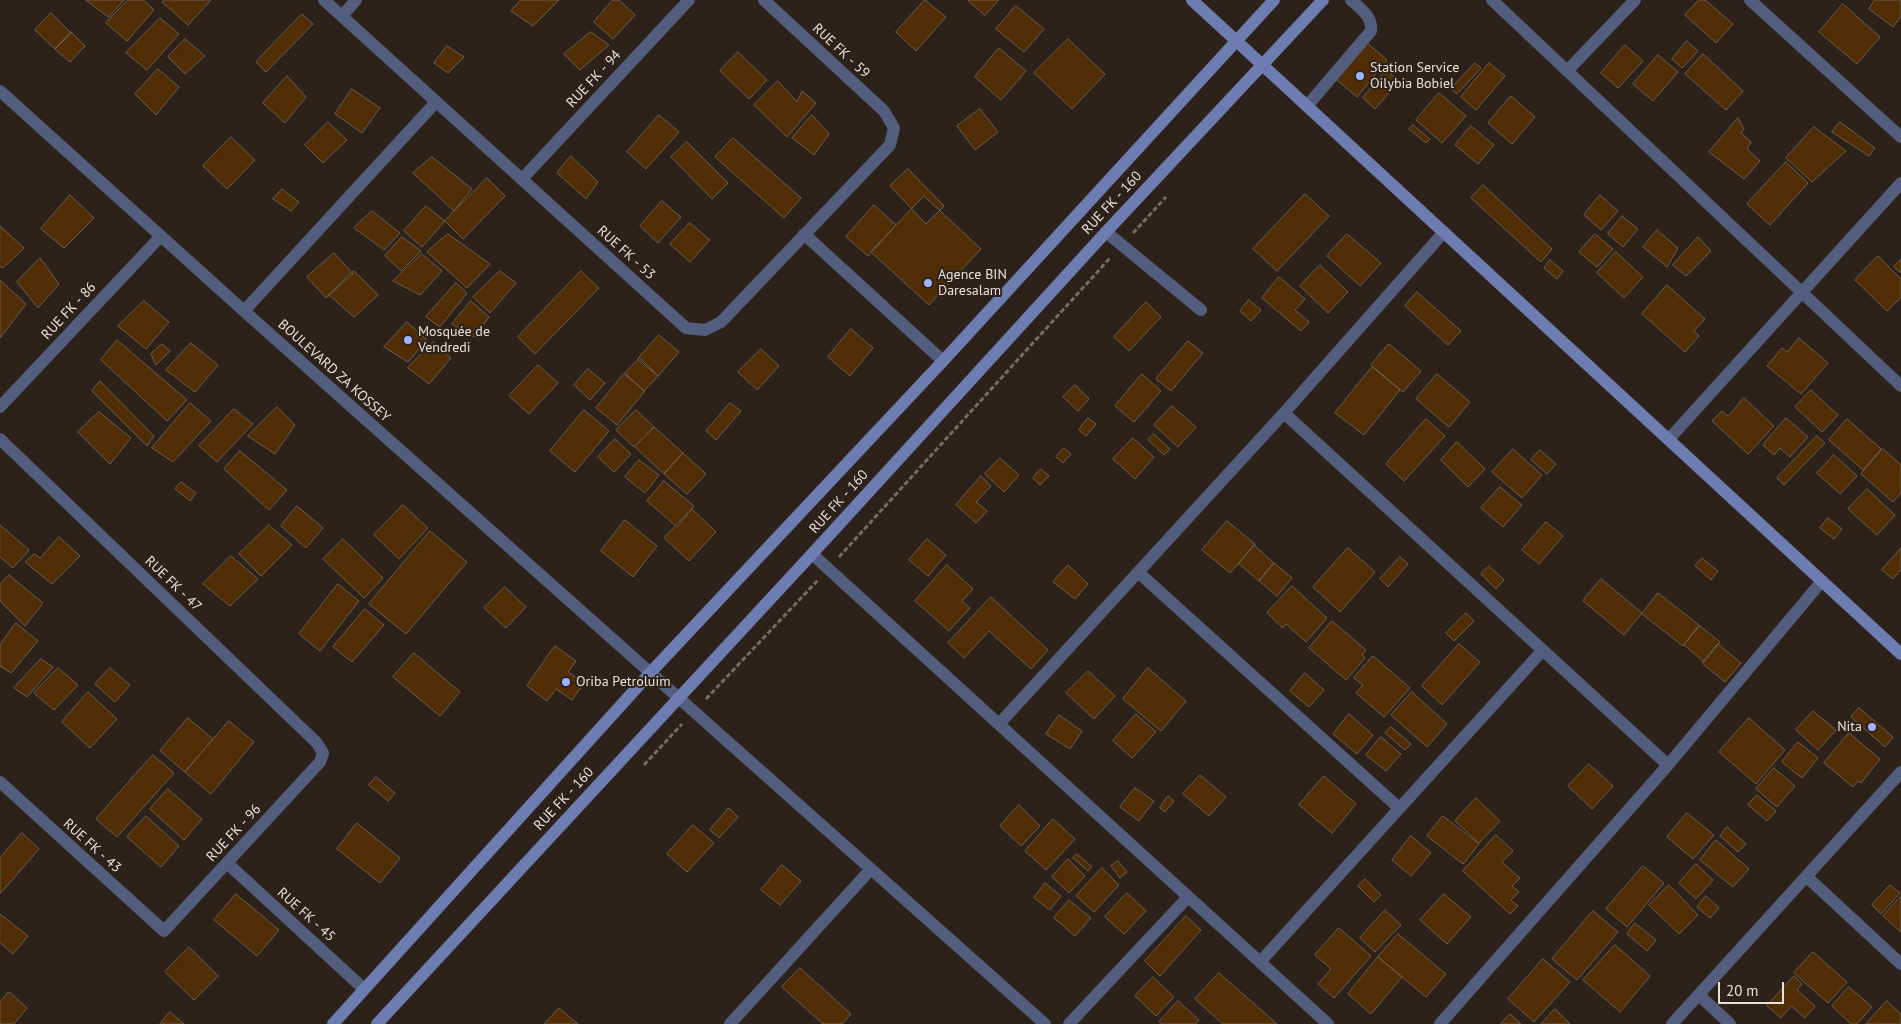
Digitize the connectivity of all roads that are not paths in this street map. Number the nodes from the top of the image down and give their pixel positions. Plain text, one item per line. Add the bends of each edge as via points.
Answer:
1 (324, 0) edge
2 (356, 0) edge
3 (689, 0) edge
4 (764, 0) edge
5 (1192, 0) edge
6 (1274, 0) edge
7 (1322, 0) edge
8 (1351, 0) edge
9 (1492, 0) edge
10 (1635, 0) edge
11 (1750, 0) edge
12 (342, 16) junction
13 (1236, 41) junction
14 (1262, 64) junction
15 (1567, 71) junction
16 (0, 91) edge
17 (436, 102) junction
18 (1307, 106) junction
19 (894, 128) joint
20 (1901, 137) edge
21 (522, 179) junction
22 (1901, 183) edge
23 (1106, 232) junction
24 (1444, 232) junction
25 (804, 234) junction
26 (161, 236) junction
27 (1802, 293) junction
28 (1202, 310) dead end
29 (244, 311) junction
30 (942, 361) junction
31 (1901, 386) edge
32 (0, 407) edge
33 (1284, 413) junction
34 (0, 439) edge
35 (1669, 440) junction
36 (812, 554) junction
37 (1138, 572) junction
38 (1822, 581) junction
39 (1543, 650) junction
40 (1901, 654) edge
41 (651, 672) junction
42 (679, 697) junction
43 (999, 724) junction
44 (323, 753) joint
45 (1668, 765) junction
46 (1901, 772) edge
47 (0, 782) edge
48 (1399, 808) junction
49 (227, 863) junction
50 (871, 869) junction
51 (1807, 877) junction
52 (1188, 897) junction
53 (164, 931) joint
54 (1260, 962) junction
55 (1901, 964) edge
56 (364, 989) junction
57 (1699, 995) junction
58 (333, 1024) edge
59 (377, 1024) edge
60 (730, 1024) edge
61 (1045, 1024) edge
62 (1069, 1024) edge
63 (1328, 1024) edge
64 (1440, 1024) edge
65 (1672, 1024) edge
66 (1730, 1024) edge

1 - 12 street, RUE FK - 53
2 - 12 street
3 - 21 street, RUE FK - 94
4 - 19 street, RUE FK - 59 via 884,111
5 - 13 main road
6 - 13 main road, RUE FK - 160
7 - 14 main road, RUE FK - 160
8 - 18 street via 1367,15 1372,23 1372,32
9 - 15 street
10 - 15 street
11 - 20 street
12 - 17 street, RUE FK - 53
13 - 14 main road
13 - 30 main road, RUE FK - 160
14 - 18 main road
14 - 23 main road, RUE FK - 160
15 - 27 street
16 - 26 street, BOULEVARD ZA KOSSEY
17 - 21 street, RUE FK - 53
17 - 29 street
18 - 24 main road
19 - 25 street, RUE FK - 53 via 890,145
21 - 25 street, RUE FK - 53 via 686,328 705,330 721,322
22 - 27 street
23 - 28 street
23 - 36 main road, RUE FK - 160
24 - 33 street
24 - 35 main road
25 - 30 street
26 - 29 street, BOULEVARD ZA KOSSEY
26 - 32 street, RUE FK - 86
27 - 31 street
27 - 35 street
29 - 41 street, BOULEVARD ZA KOSSEY
30 - 41 main road, RUE FK - 160
33 - 37 street
33 - 39 street
34 - 44 street, RUE FK - 47
35 - 38 main road
36 - 42 main road, RUE FK - 160
36 - 43 street
37 - 43 street
37 - 48 street
38 - 40 main road
38 - 45 street
39 - 45 street
39 - 48 street
41 - 42 street, BOULEVARD ZA KOSSEY
41 - 56 main road, RUE FK - 160
42 - 50 street, BOULEVARD ZA KOSSEY
42 - 59 main road, RUE FK - 160
43 - 52 street
44 - 49 street, RUE FK - 96 via 320,762
45 - 64 street
46 - 51 street
47 - 53 street, RUE FK - 43
48 - 54 street
49 - 53 street, RUE FK - 96
49 - 56 street, RUE FK - 45
50 - 60 street
50 - 61 street, BOULEVARD ZA KOSSEY
51 - 55 street
51 - 57 street
52 - 54 street
52 - 62 street
54 - 63 street
56 - 58 main road, RUE FK - 160
57 - 65 street
57 - 66 street

